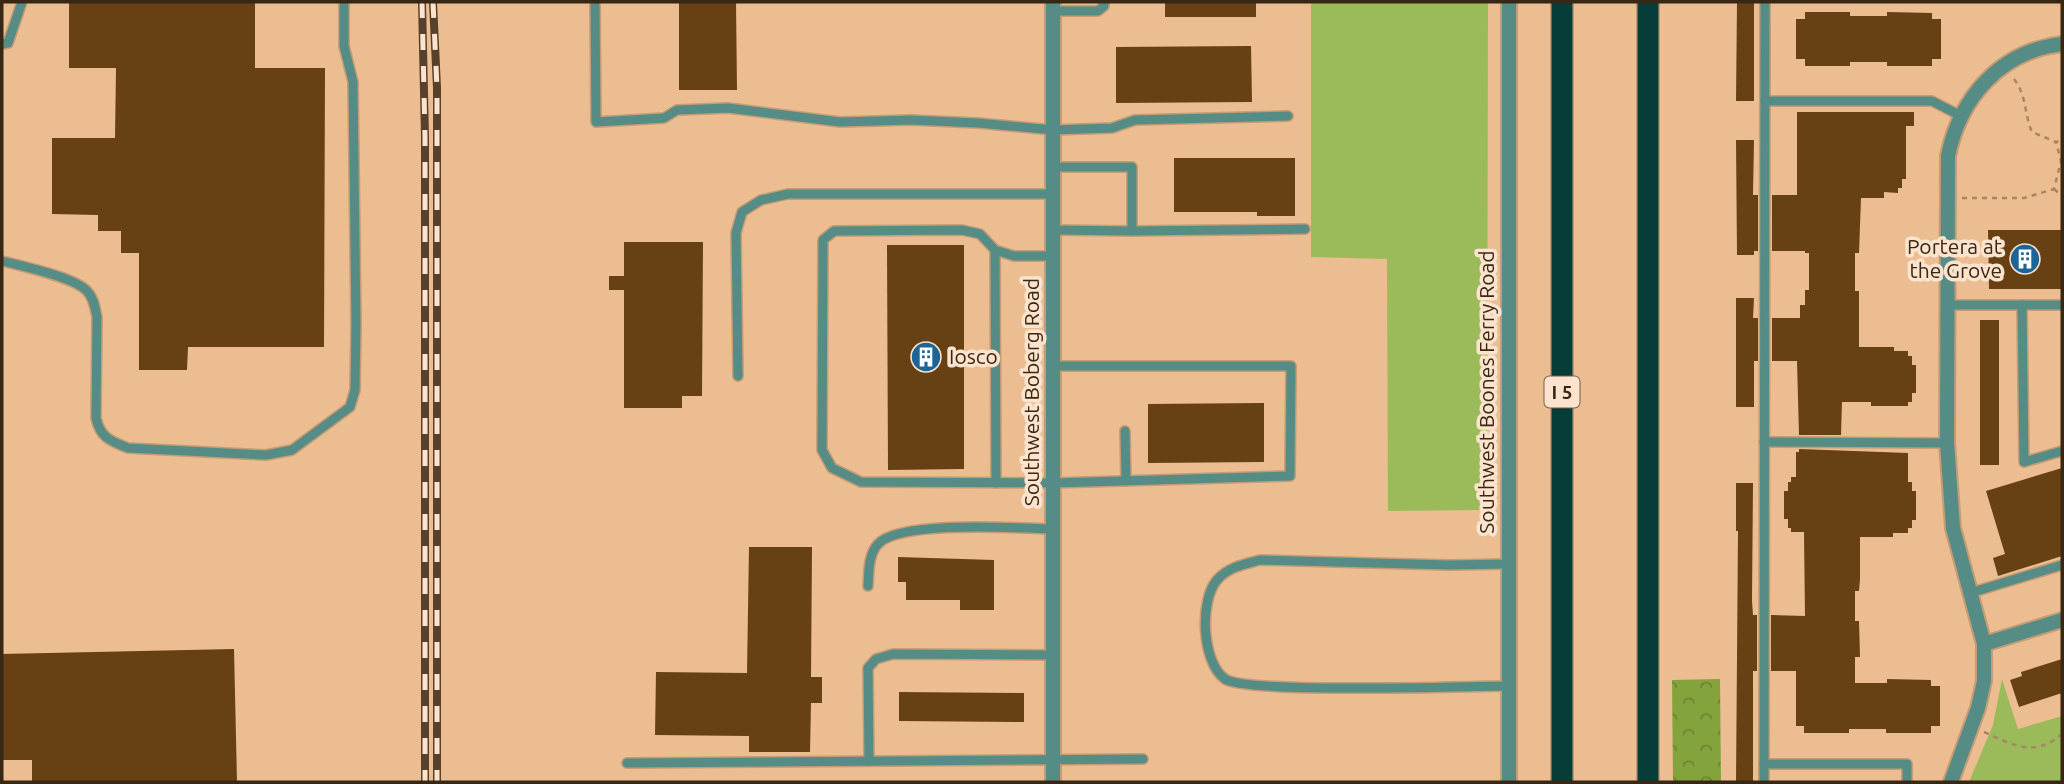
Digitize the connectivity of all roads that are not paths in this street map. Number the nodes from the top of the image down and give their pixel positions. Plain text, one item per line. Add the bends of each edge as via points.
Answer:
1 (22, 2) edge
2 (344, 2) edge
3 (595, 2) edge
4 (1104, 2) edge
5 (1508, 2) edge
6 (1562, 2) edge
7 (1648, 2) edge
8 (1765, 2) edge
9 (1054, 6) edge
10 (2, 44) edge
11 (2062, 44) edge
12 (1765, 101) junction
13 (1288, 116) dead end
14 (1961, 116) junction
15 (1054, 130) junction
16 (1054, 167) junction
17 (1054, 194) junction
18 (1305, 229) dead end
19 (1054, 230) junction
20 (1132, 230) junction
21 (995, 250) junction
22 (1054, 256) junction
23 (2, 261) edge
24 (1948, 305) junction
25 (2022, 305) junction
26 (2062, 305) edge
27 (1053, 366) junction
28 (738, 376) dead end
29 (1125, 431) dead end
30 (1764, 442) junction
31 (1947, 443) junction
32 (2062, 451) edge
33 (1126, 481) junction
34 (996, 483) junction
35 (1053, 483) junction
36 (1053, 529) junction
37 (1508, 564) junction
38 (2062, 565) edge
39 (868, 586) dead end
40 (1970, 593) junction
41 (2062, 620) edge
42 (1984, 644) junction
43 (1053, 655) junction
44 (1509, 686) junction
45 (1053, 759) junction
46 (1143, 760) dead end
47 (869, 761) junction
48 (627, 763) dead end
49 (1764, 764) junction
50 (1053, 782) edge
51 (1509, 782) edge
52 (1562, 782) edge
53 (1648, 782) edge
54 (1764, 782) edge
55 (1907, 782) edge
56 (1951, 782) edge

1 - 10 lane via 8,43
2 - 23 lane via 344,46 353,82 355,390 350,407 326,426 292,450 266,455 128,448 110,441 99,432 96,418 94,301 86,289 73,282
3 - 15 lane via 596,122 728,108 840,122 911,120
4 - 9 lane via 1098,11
5 - 37 street, Southwest Boones Ferry Road
6 - 52 highway, I 5
7 - 53 highway
8 - 12 lane
9 - 15 street, Southwest Boberg Road
11 - 14 street via 2036,49 2004,65 1985,79
12 - 14 lane via 1932,101
12 - 30 lane
13 - 15 lane via 1135,120 1112,128
14 - 24 street via 1948,156
15 - 16 street, Southwest Boberg Road
16 - 17 street, Southwest Boberg Road
16 - 20 lane via 1132,167
17 - 19 street, Southwest Boberg Road
17 - 28 lane via 788,194 761,200 742,212 736,233
18 - 20 lane
19 - 20 lane
19 - 22 street, Southwest Boberg Road
21 - 22 lane via 1014,256
21 - 34 lane
21 - 34 lane via 980,234 962,230 834,231 823,240 822,450 832,468 861,482
22 - 27 street, Southwest Boberg Road
24 - 25 lane
24 - 31 street
25 - 26 lane
25 - 32 lane via 2024,462
27 - 33 lane via 1291,366 1290,476
27 - 35 street, Southwest Boberg Road
29 - 33 lane
30 - 31 lane
30 - 49 lane
31 - 40 street via 1953,528
33 - 35 lane
34 - 35 lane
35 - 36 street, Southwest Boberg Road
36 - 39 lane via 927,528 893,536 879,542 872,554
36 - 43 street, Southwest Boberg Road
37 - 44 street, Southwest Boones Ferry Road
37 - 44 lane via 1260,560 1233,567 1216,580 1207,602 1206,625 1214,669 1227,681 1245,685
38 - 40 lane
40 - 42 street
41 - 42 street
42 - 56 street via 1978,708
43 - 45 street, Southwest Boberg Road
43 - 47 lane via 893,654 876,659 868,668
44 - 51 street, Southwest Boones Ferry Road
45 - 46 lane
45 - 47 lane
45 - 50 street, Southwest Boberg Road
47 - 48 lane
49 - 54 lane
49 - 55 lane via 1907,764

